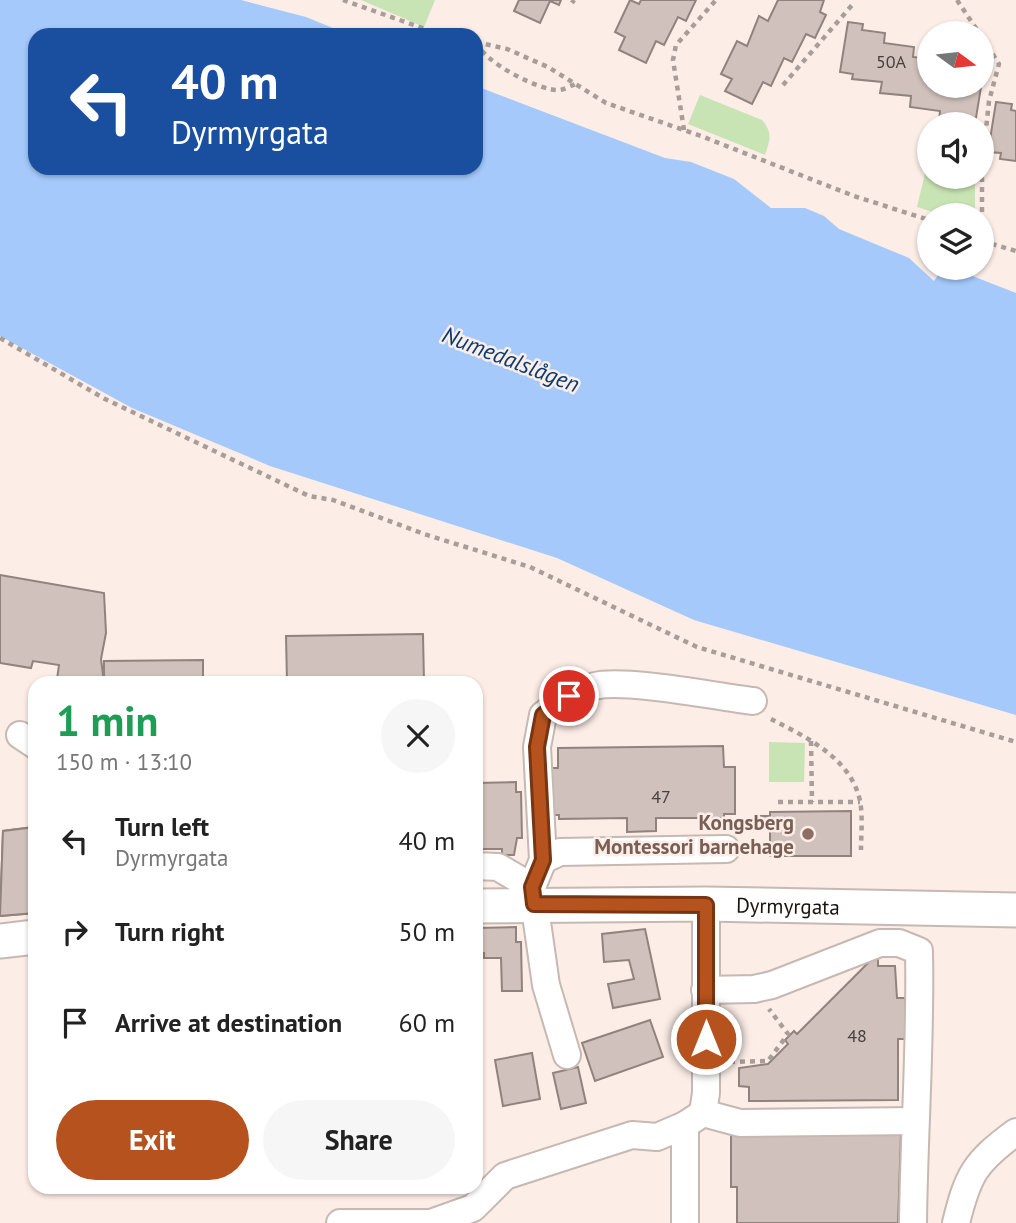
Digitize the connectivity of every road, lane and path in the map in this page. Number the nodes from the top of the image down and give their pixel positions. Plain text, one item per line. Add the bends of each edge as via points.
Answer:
1 (344, 0) edge
2 (716, 0) edge
3 (957, 0) edge
4 (853, 4) dead end
5 (971, 21) edge
6 (415, 28) edge
7 (483, 43) edge
8 (483, 54) edge
9 (994, 56) edge
10 (994, 82) edge
11 (575, 84) junction
12 (783, 85) dead end
13 (684, 131) junction
14 (917, 216) edge
15 (994, 245) edge
16 (1016, 251) edge
17 (0, 338) edge
18 (753, 701) joint
19 (811, 740) junction
20 (1016, 742) edge
21 (778, 802) dead end
22 (812, 802) junction
23 (860, 802) junction
24 (726, 849) dead end
25 (861, 850) dead end
26 (543, 860) junction
27 (483, 866) edge
28 (533, 896) junction
29 (483, 904) edge
30 (706, 905) junction
31 (1016, 910) edge
32 (28, 938) edge
33 (0, 941) edge
34 (754, 989) junction
35 (705, 990) junction
36 (567, 1055) dead end
37 (706, 1063) junction
38 (694, 1119) junction
39 (915, 1121) junction
40 (1016, 1132) edge
41 (474, 1216) edge
42 (340, 1223) edge
43 (685, 1223) edge
44 (913, 1223) edge
45 (956, 1223) edge

1 - 6 path
2 - 13 path via 674,52
3 - 5 path
4 - 12 path
7 - 11 path via 507,49
8 - 11 path via 538,85 561,90
9 - 10 path via 999,64
11 - 13 path via 606,103
13 - 14 path
15 - 16 path
17 - 20 path via 105,399 309,496 333,500 530,567 696,648
18 - 19 path via 767,716
18 - 26 street via 599,685 569,696 543,715 537,747
19 - 22 path
19 - 23 path via 852,779
21 - 22 path
22 - 23 path
23 - 25 path
24 - 26 street via 560,852
26 - 28 street
27 - 28 street via 498,867
28 - 29 main road, Dyrmyrgata
28 - 30 main road, Dyrmyrgata
28 - 36 street via 546,985
30 - 31 main road, Dyrmyrgata
30 - 35 street
32 - 33 main road
34 - 35 street
34 - 37 path via 788,1034 768,1061
34 - 39 street via 811,972 880,943 899,943 919,951
35 - 37 street
37 - 38 street
38 - 39 street via 740,1123
38 - 41 street via 657,1137 632,1135 505,1175
38 - 43 street
39 - 44 street
40 - 45 street via 989,1151 967,1181
41 - 42 street via 430,1223

